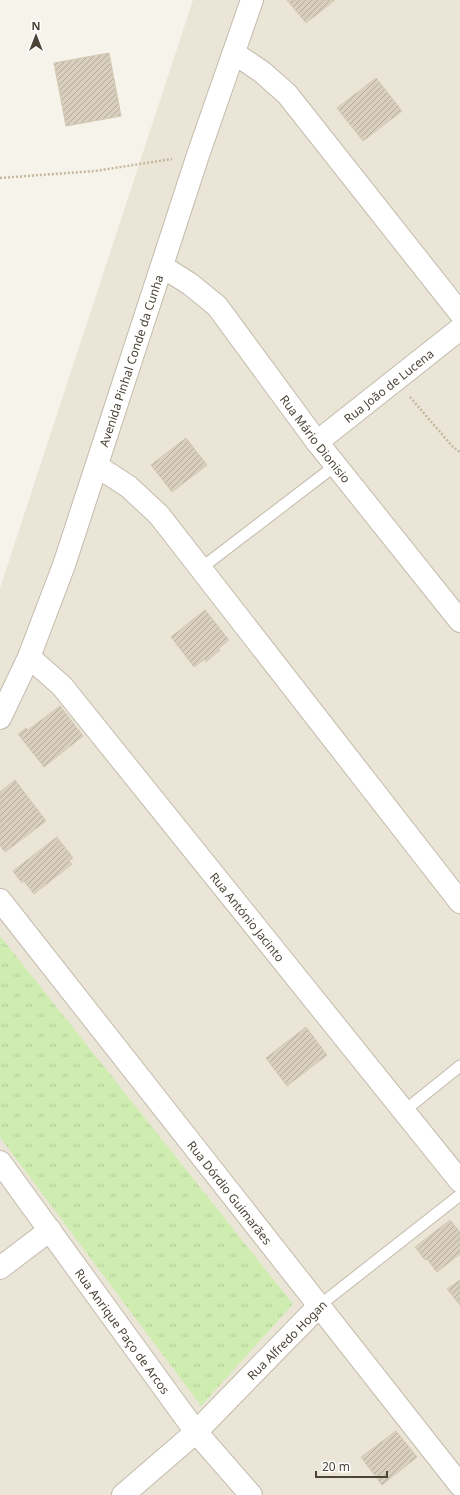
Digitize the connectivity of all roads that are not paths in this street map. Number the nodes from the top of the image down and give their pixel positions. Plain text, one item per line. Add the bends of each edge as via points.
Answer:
1 (252, 0) edge
2 (234, 53) junction
3 (162, 267) junction
4 (460, 313) edge
5 (460, 329) edge
6 (317, 442) junction
7 (336, 465) junction
8 (97, 466) junction
9 (200, 569) junction
10 (460, 621) edge
11 (29, 657) junction
12 (0, 718) edge
13 (457, 893) edge
14 (0, 900) edge
15 (460, 1066) edge
16 (404, 1111) junction
17 (0, 1162) edge
18 (460, 1181) edge
19 (460, 1195) edge
20 (50, 1230) junction
21 (0, 1268) edge
22 (320, 1305) junction
23 (196, 1432) junction
24 (460, 1485) edge
25 (123, 1495) edge
26 (252, 1495) edge

1 - 2 street, Avenida Pinhal Conde da Cunha
2 - 3 street, Avenida Pinhal Conde da Cunha
2 - 4 street via 262,72 287,94
3 - 6 street, Rua Mário Dionisio via 190,284 217,306
3 - 8 street, Avenida Pinhal Conde da Cunha
5 - 6 street, Rua João de Lucena
6 - 7 street, Rua Mário Dionisio
7 - 9 lane
7 - 10 street, Rua Mário Dionisio
8 - 9 street via 129,487 159,515
8 - 11 street, Avenida Pinhal Conde da Cunha via 64,565
9 - 13 street
11 - 12 street, Avenida Pinhal Conde da Cunha
11 - 16 street, Rua António Jacinto via 62,686
14 - 22 street, Rua Dórdio Guimarães
15 - 16 lane
16 - 18 street, Rua António Jacinto
17 - 20 street, Rua Anrique Paço de Arcos
19 - 22 lane, Rua Alfredo Hogan
20 - 21 street
20 - 23 street, Rua Anrique Paço de Arcos
22 - 23 street, Rua Alfredo Hogan
22 - 24 street, Rua Dórdio Guimarães
23 - 25 street, Rua Alfredo Hogan
23 - 26 street, Rua Anrique Paço de Arcos

